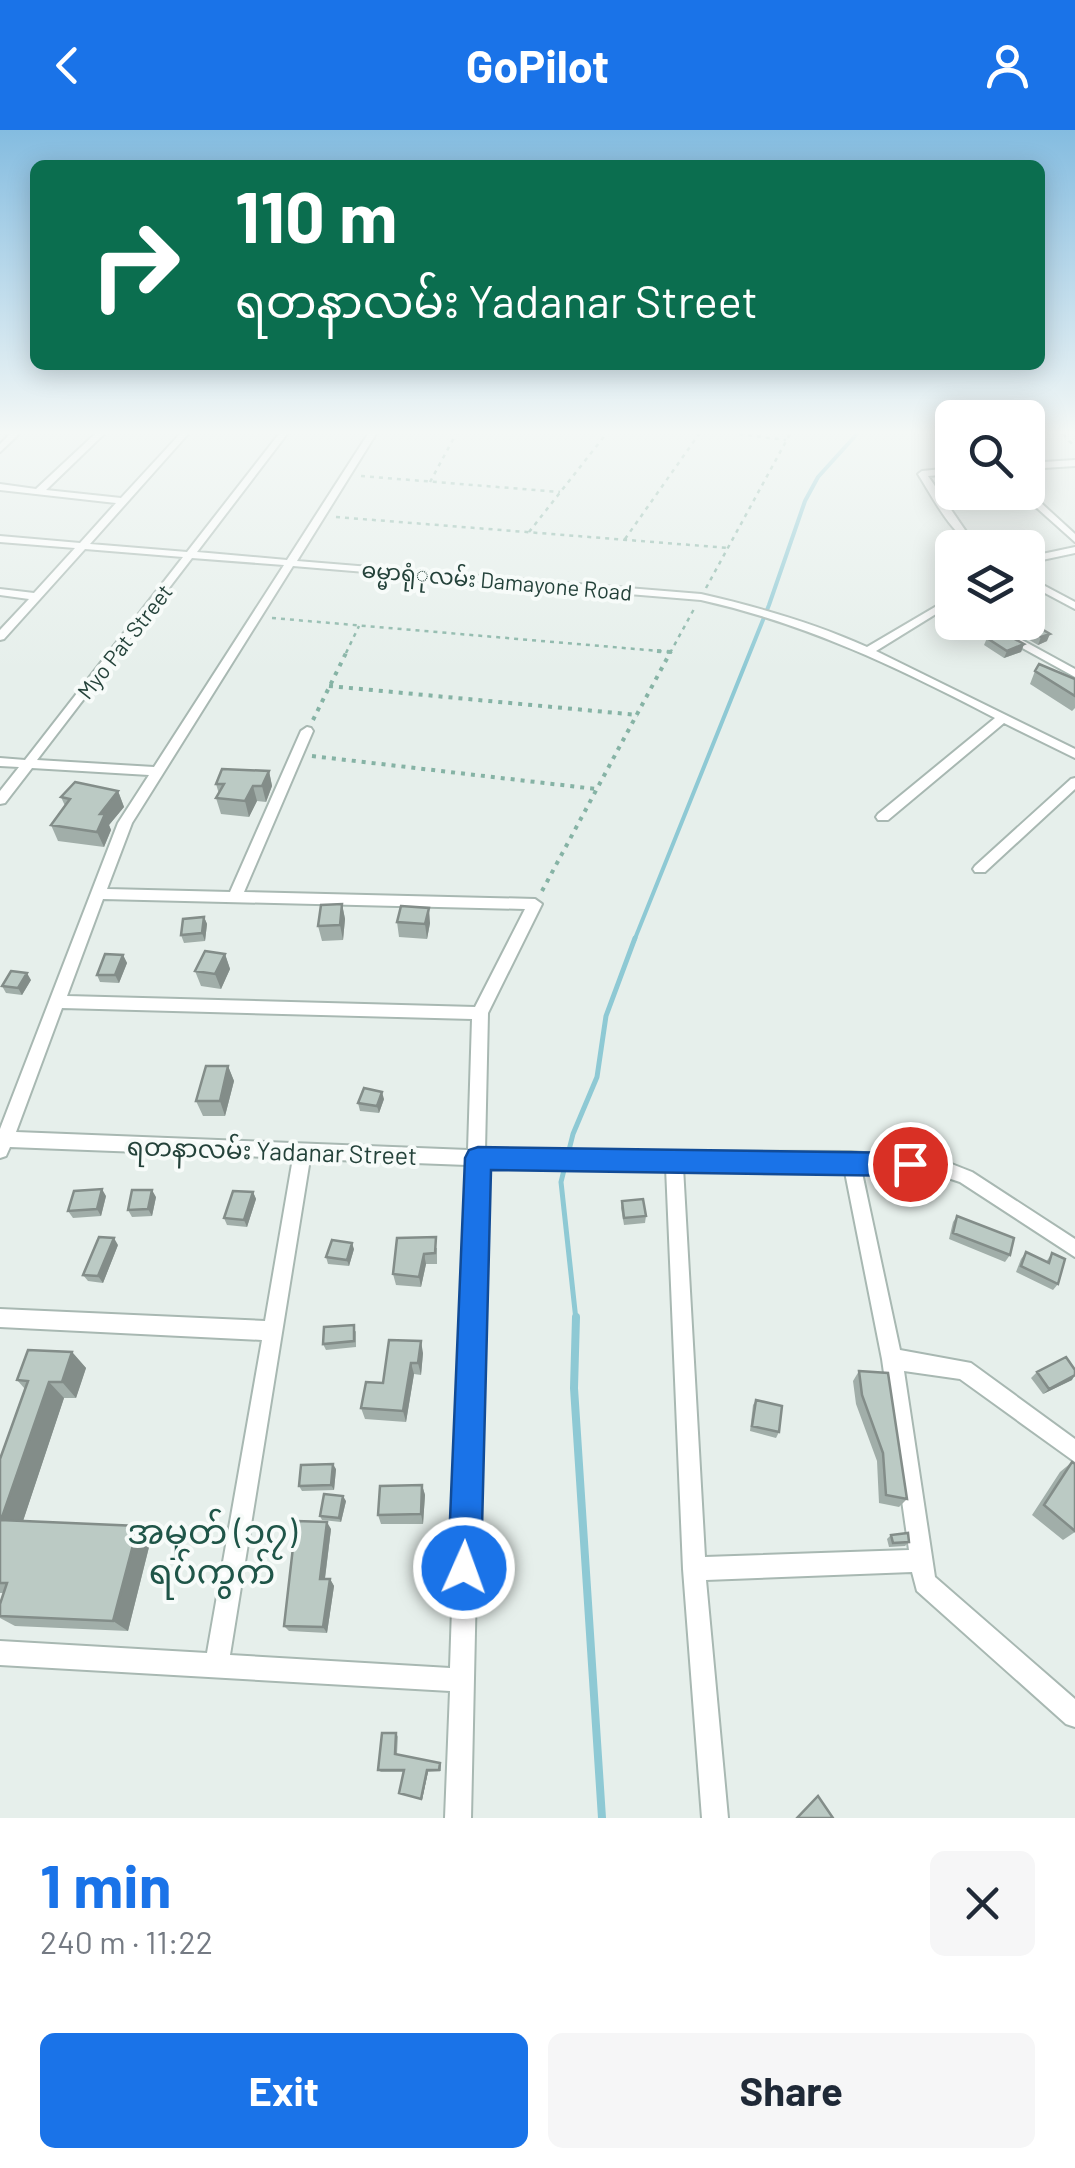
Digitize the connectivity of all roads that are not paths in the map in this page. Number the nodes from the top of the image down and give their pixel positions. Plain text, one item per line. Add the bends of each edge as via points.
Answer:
1 (110, 513) edge
2 (223, 513) edge
3 (324, 513) edge
4 (1046, 513) edge
5 (0, 539) edge
6 (1075, 539) edge
7 (83, 546) junction
8 (1075, 550) edge
9 (190, 556) junction
10 (1045, 556) edge
11 (292, 563) junction
12 (1045, 589) edge
13 (0, 592) edge
14 (37, 596) junction
15 (1075, 606) edge
16 (935, 613) edge
17 (0, 637) edge
18 (1013, 640) edge
19 (868, 651) junction
20 (1075, 674) edge
21 (1002, 718) junction
22 (307, 731) road end
23 (1075, 754) edge
24 (0, 762) edge
25 (27, 766) junction
26 (156, 771) junction
27 (1075, 782) edge
28 (0, 800) edge
29 (883, 816) dead end
30 (980, 869) dead end
31 (101, 894) junction
32 (235, 897) junction
33 (58, 1002) junction
34 (480, 1013) junction
35 (1, 1143) edge
36 (303, 1152) junction
37 (478, 1158) junction
38 (674, 1159) junction
39 (851, 1160) junction
40 (1075, 1249) edge
41 (0, 1318) edge
42 (273, 1331) junction
43 (892, 1359) junction
44 (1075, 1452) edge
45 (922, 1562) junction
46 (694, 1568) junction
47 (0, 1652) edge
48 (218, 1665) junction
49 (461, 1680) junction
50 (1075, 1715) edge
51 (458, 1818) edge
52 (715, 1818) edge

1 - 7 street
2 - 9 street, Myo Pat Street
3 - 11 street
4 - 6 street
5 - 7 street, ဓမ္မာရုံုလမ်း Damayone Road
7 - 9 street, ဓမ္မာရုံုလမ်း Damayone Road
7 - 14 street
8 - 10 street
9 - 11 street, ဓမ္မာရုံုလမ်း Damayone Road
9 - 25 street, Myo Pat Street
11 - 19 street, ဓမ္မာရုံုလမ်း Damayone Road via 701,596 774,611
11 - 26 street
12 - 15 street
13 - 14 street
14 - 17 street
16 - 19 street
18 - 20 street
19 - 21 street, ဓမ္မာရုံုလမ်း Damayone Road
21 - 23 street, ဓမ္မာရုံုလမ်း Damayone Road
21 - 29 street
22 - 32 street
24 - 25 street
25 - 26 street
25 - 28 street, Myo Pat Street
26 - 31 street via 125,823
27 - 30 street
31 - 32 street
31 - 33 street
32 - 34 street via 534,904
33 - 34 street
33 - 35 street
34 - 37 street
35 - 36 street, ရတနာလမ်း Yadanar Street
36 - 37 street, ရတနာလမ်း Yadanar Street
36 - 42 street
37 - 38 street, ရတနာလမ်း Yadanar Street
37 - 49 street
38 - 39 street
38 - 46 street
39 - 40 street via 939,1167 966,1177
39 - 43 street
41 - 42 street
42 - 48 street
43 - 44 street via 964,1370
43 - 45 street
45 - 46 street
45 - 50 street via 925,1583
46 - 52 street
47 - 48 street
48 - 49 street
49 - 51 street

